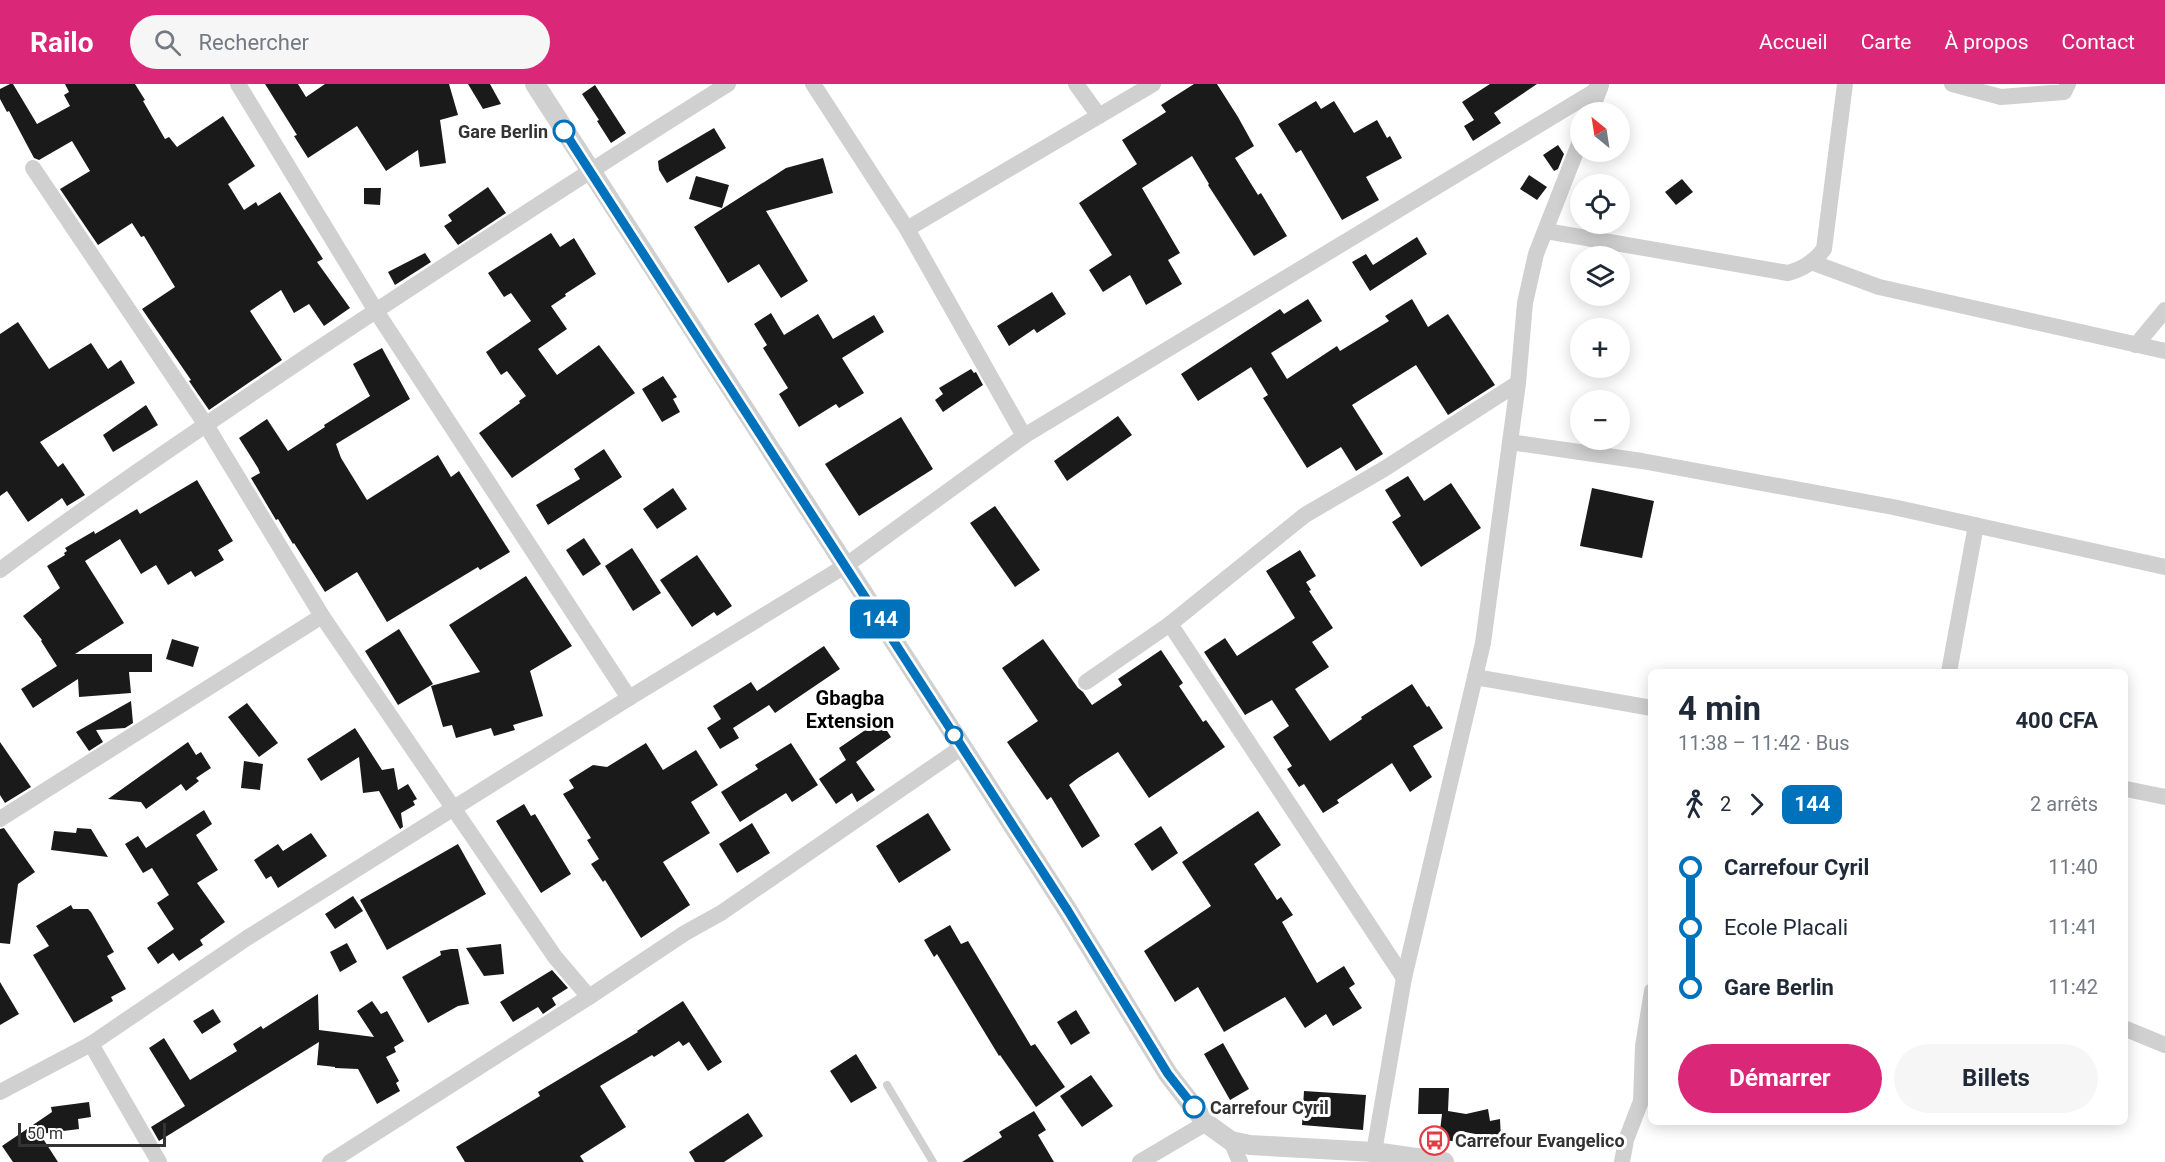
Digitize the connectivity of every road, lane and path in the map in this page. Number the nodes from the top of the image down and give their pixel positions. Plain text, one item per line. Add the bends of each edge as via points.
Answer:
1 (238, 84) edge
2 (535, 84) edge
3 (728, 84) edge
4 (813, 84) edge
5 (1076, 84) edge
6 (1153, 84) edge
7 (1845, 84) edge
8 (1952, 84) edge
9 (2068, 84) edge
10 (1600, 85) edge
11 (1594, 102) edge
12 (1099, 116) junction
13 (1572, 162) edge
14 (33, 168) dead end
15 (590, 171) junction
16 (907, 229) junction
17 (1546, 231) junction
18 (1811, 262) junction
19 (2165, 310) edge
20 (376, 311) junction
21 (2136, 345) junction
22 (2165, 351) edge
23 (1518, 383) junction
24 (206, 425) junction
25 (1024, 436) junction
26 (1510, 442) junction
27 (1976, 525) junction
28 (845, 566) junction
29 (2165, 567) edge
30 (0, 570) edge
31 (322, 616) junction
32 (1170, 624) junction
33 (1950, 669) edge
34 (1475, 677) junction
35 (1086, 682) dead end
36 (630, 698) junction
37 (1648, 707) edge
38 (962, 747) junction
39 (2128, 789) edge
40 (2165, 797) edge
41 (454, 809) junction
42 (0, 819) edge
43 (1404, 978) junction
44 (590, 997) junction
45 (1648, 1015) edge
46 (2128, 1030) edge
47 (91, 1044) junction
48 (2165, 1046) edge
49 (887, 1085) dead end
50 (0, 1092) edge
51 (1206, 1123) junction
52 (1231, 1141) junction
53 (1374, 1152) junction
54 (159, 1162) edge
55 (330, 1162) edge
56 (933, 1162) edge
57 (1140, 1162) edge
58 (1240, 1162) edge
59 (1444, 1162) edge
60 (1622, 1162) edge

1 - 20 street
2 - 15 street
3 - 15 street
4 - 16 street
5 - 12 street
6 - 12 street
7 - 18 street via 1824,249
8 - 9 street via 2001,96 2064,92
10 - 11 street
10 - 25 street
12 - 16 street
13 - 17 street
14 - 24 street
15 - 20 street
15 - 28 street
16 - 25 street
17 - 18 street via 1788,273
17 - 23 street via 1536,254 1525,303
18 - 21 street via 1879,287
19 - 21 street
20 - 24 street
20 - 36 street
21 - 22 street
23 - 26 street
23 - 32 street via 1305,515
24 - 30 street
24 - 31 street
25 - 28 street
26 - 27 street via 1665,465
26 - 34 street
27 - 29 street
27 - 33 street
28 - 36 street
28 - 38 street
31 - 41 street
31 - 42 street
32 - 35 street
32 - 43 street
34 - 37 street
34 - 43 street
36 - 41 street
38 - 44 street via 721,913
38 - 51 street via 1168,1074
39 - 40 street
41 - 44 street via 555,957
41 - 47 street via 247,938
43 - 53 street
44 - 55 street
45 - 60 street via 1641,1101
46 - 48 street
47 - 50 street
47 - 54 street
49 - 56 lane
51 - 52 street
51 - 57 street
52 - 53 street
52 - 58 street
53 - 59 street

